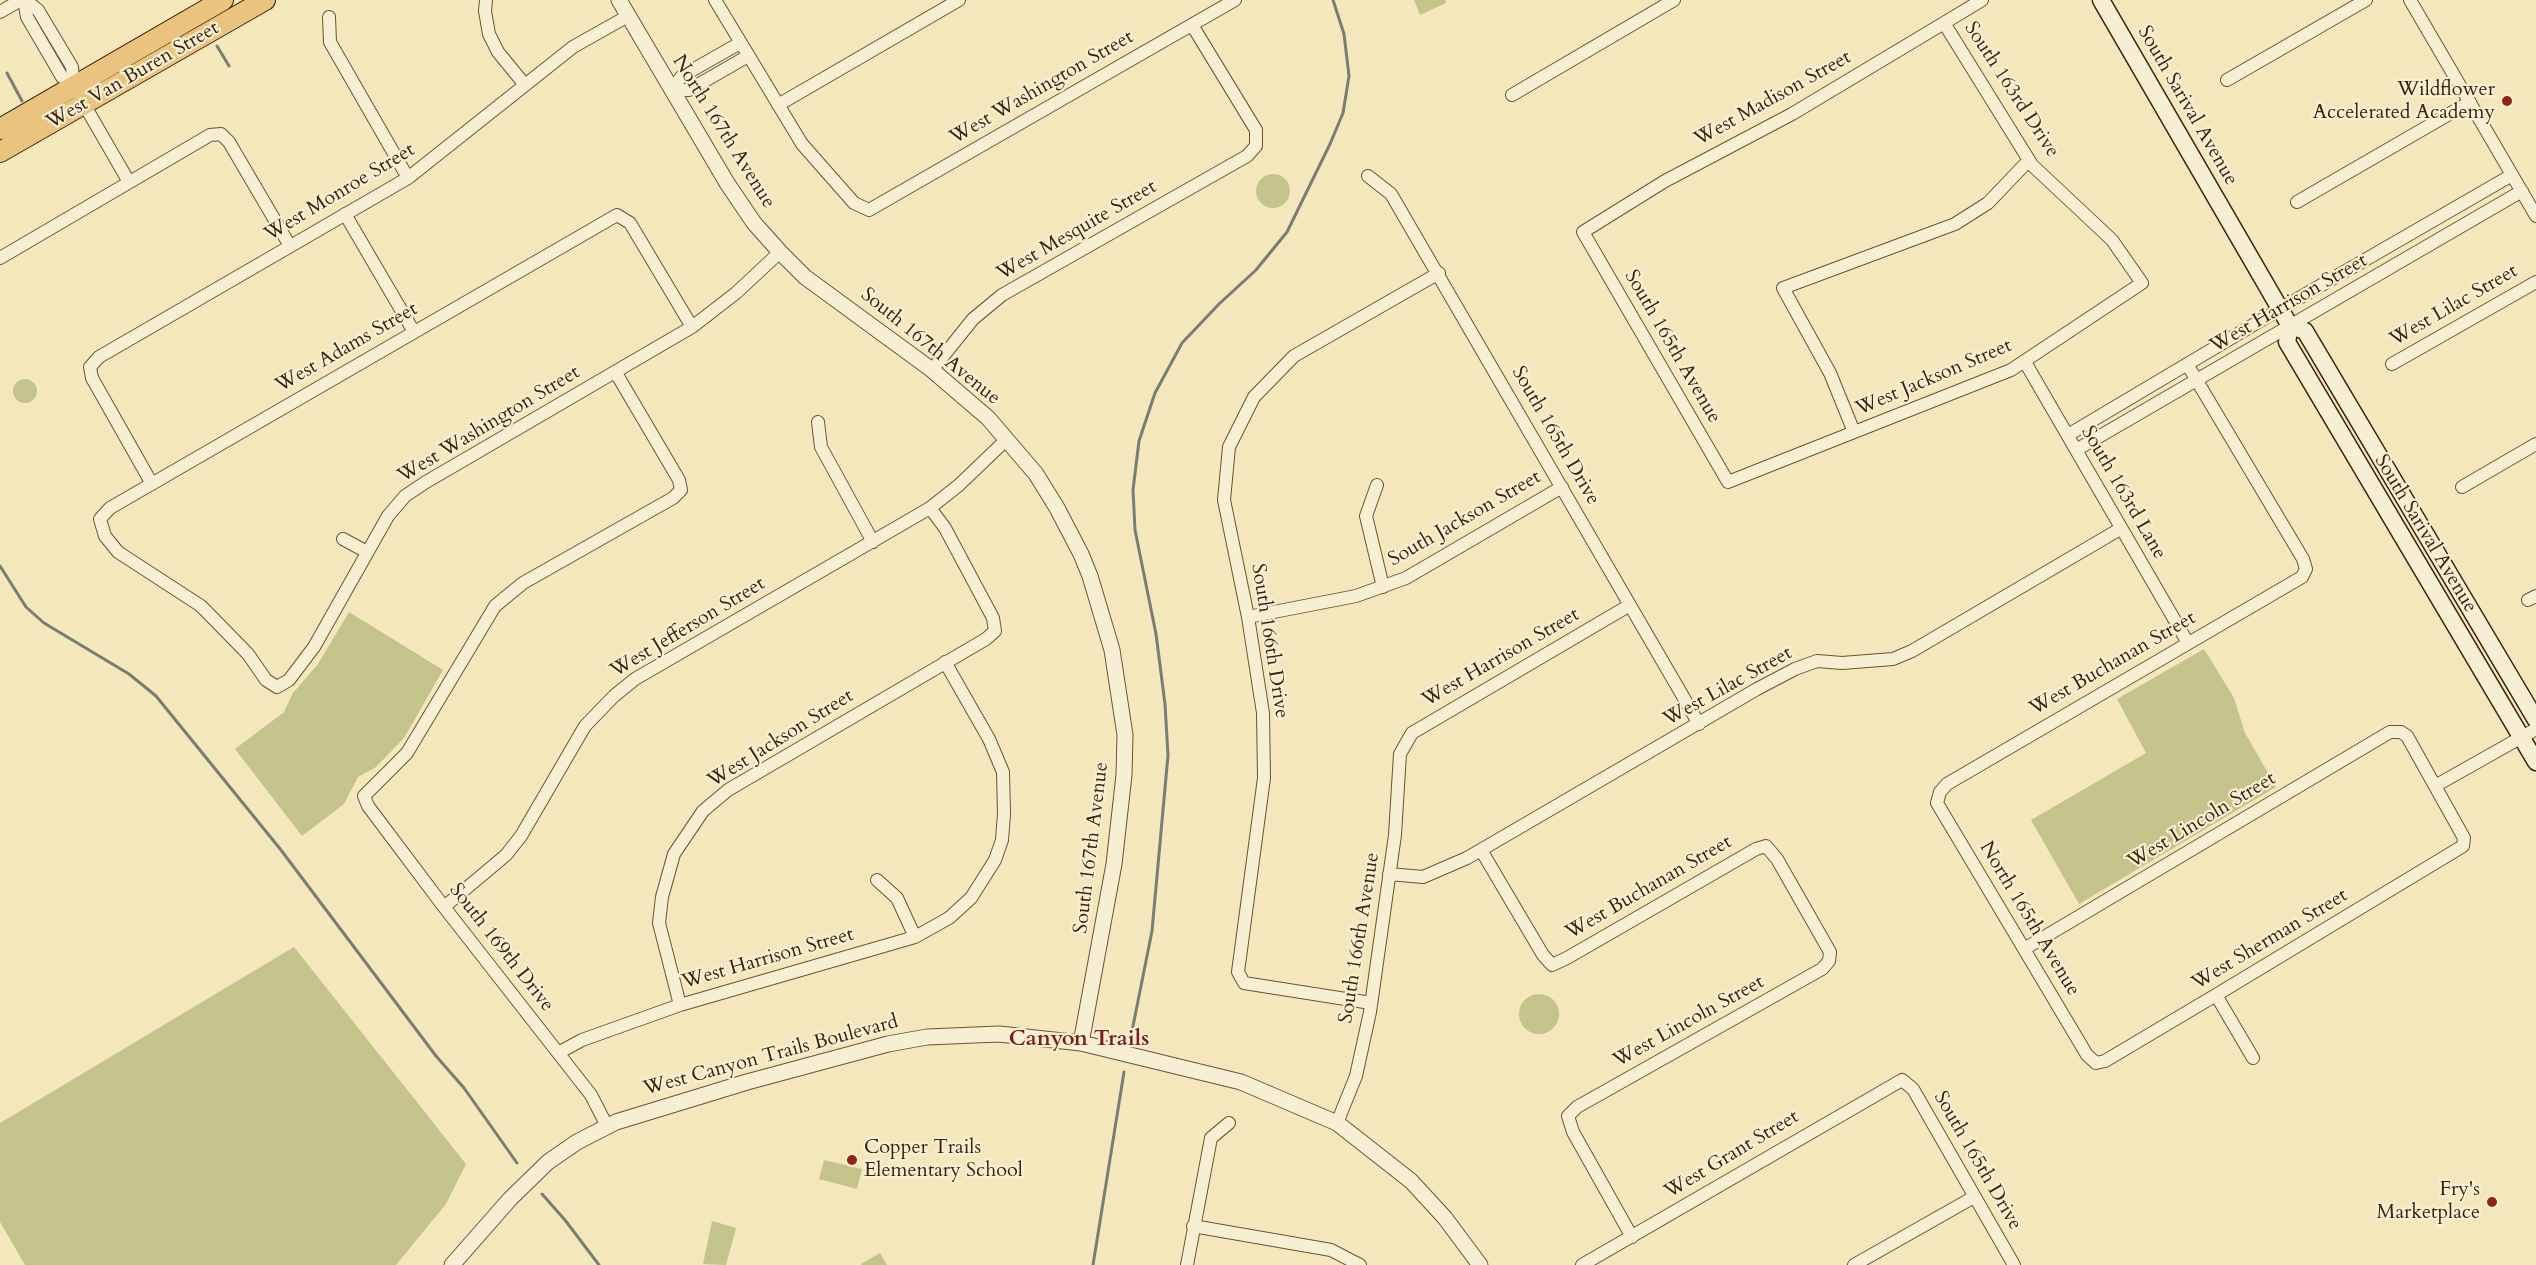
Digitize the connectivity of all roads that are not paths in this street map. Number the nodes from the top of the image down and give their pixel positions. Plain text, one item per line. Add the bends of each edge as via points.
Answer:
1 (24, 0) edge
2 (223, 0) edge
3 (265, 0) edge
4 (486, 0) edge
5 (619, 0) edge
6 (715, 0) edge
7 (959, 0) edge
8 (1235, 0) edge
9 (1674, 0) edge
10 (1982, 0) edge
11 (2101, 0) edge
12 (2366, 0) edge
13 (2410, 0) edge
14 (0, 12) edge
15 (628, 16) junction
16 (329, 17) dead end
17 (1944, 23) junction
18 (1192, 25) junction
19 (740, 43) junction
20 (748, 56) junction
21 (2227, 81) dead end
22 (525, 85) junction
23 (74, 87) junction
24 (671, 90) junction
25 (1512, 95) dead end
26 (2470, 102) junction
27 (84, 104) junction
28 (777, 105) junction
29 (0, 129) edge
30 (0, 152) edge
31 (2029, 160) junction
32 (2512, 175) junction
33 (1368, 176) dead end
34 (408, 178) junction
35 (129, 182) junction
36 (2522, 191) junction
37 (2297, 202) dead end
38 (345, 214) junction
39 (2536, 216) edge
40 (1583, 232) joint
41 (290, 246) junction
42 (780, 252) junction
43 (0, 258) edge
44 (1439, 273) junction
45 (805, 277) joint
46 (2536, 282) edge
47 (2142, 283) joint
48 (2280, 309) junction
49 (2290, 326) junction
50 (692, 327) junction
51 (414, 332) junction
52 (2025, 362) junction
53 (2187, 364) junction
54 (2392, 364) dead end
55 (932, 370) junction
56 (616, 373) junction
57 (2197, 380) junction
58 (818, 422) dead end
59 (1854, 432) junction
60 (2068, 435) junction
61 (1007, 439) junction
62 (2536, 444) edge
63 (2076, 450) junction
64 (1728, 482) joint
65 (152, 484) junction
66 (1377, 485) dead end
67 (1562, 487) junction
68 (2462, 487) dead end
69 (930, 508) junction
70 (2120, 528) junction
71 (343, 538) dead end
72 (873, 542) junction
73 (367, 552) junction
74 (1383, 587) junction
75 (1630, 605) junction
76 (1248, 617) junction
77 (2187, 643) junction
78 (945, 662) junction
79 (277, 687) joint
80 (2536, 720) edge
81 (1699, 724) junction
82 (2529, 734) edge
83 (1400, 754) joint
84 (2536, 762) edge
85 (2435, 786) junction
86 (1940, 792) joint
87 (1481, 850) junction
88 (1389, 874) junction
89 (877, 880) dead end
90 (444, 907) junction
91 (915, 937) junction
92 (2024, 949) junction
93 (1829, 961) joint
94 (2216, 995) junction
95 (1371, 1003) junction
96 (680, 1005) junction
97 (1081, 1043) junction
98 (558, 1053) junction
99 (2253, 1058) dead end
100 (2096, 1063) joint
101 (1902, 1080) joint
102 (1229, 1123) dead end
103 (1337, 1123) junction
104 (607, 1126) junction
105 (1974, 1197) junction
106 (1193, 1226) junction
107 (1632, 1237) junction
108 (452, 1265) edge
109 (1187, 1265) edge
110 (1360, 1265) edge
111 (1480, 1265) edge
112 (1582, 1265) edge
113 (1854, 1265) edge
114 (2014, 1265) edge

1 - 14 street
1 - 23 street via 27,17 62,77
2 - 23 main road, West Van Buren Street
3 - 27 main road, West Van Buren Street
4 - 22 street via 489,34 498,52
5 - 15 street, North 167th Avenue
6 - 19 street
7 - 28 street
8 - 18 street, West Washington Street
9 - 25 street
10 - 17 street, West Madison Street
11 - 48 main road, South Sarival Avenue
12 - 21 street
13 - 26 street
15 - 22 street, West Monroe Street via 587,37
15 - 24 street, North 167th Avenue
16 - 34 street via 330,42
17 - 31 street, South 163rd Drive
17 - 40 street, West Madison Street
18 - 28 street, West Washington Street via 868,210 854,203 802,144
18 - 55 street, West Mesquite Street via 1256,130 1256,146 1247,156 1002,295 973,319
19 - 20 street
19 - 24 street via 682,76
20 - 24 street via 689,90
20 - 28 street
22 - 34 street, West Monroe Street
23 - 27 street
23 - 29 main road, West Van Buren Street
24 - 42 street, North 167th Avenue via 726,183
26 - 32 street
26 - 37 street
27 - 30 main road, West Van Buren Street
27 - 35 street
31 - 47 street, South 163rd Drive via 2112,240
31 - 59 street via 1988,202 1955,224 1783,288 1830,372
32 - 36 street
32 - 48 street, West Harrison Street
33 - 44 street, South 165th Drive via 1391,194
34 - 38 street, West Monroe Street
35 - 41 street via 210,135 221,134
35 - 43 street
36 - 39 street
36 - 49 street, West Harrison Street
38 - 41 street, West Monroe Street
38 - 51 street
40 - 64 street, South 165th Avenue
41 - 65 street, West Monroe Street via 99,357 90,367 92,378
42 - 45 street, North 167th Avenue
42 - 50 street, West Washington Street
44 - 67 street, South 165th Drive
44 - 76 street, South 166th Drive via 1294,356 1254,396 1229,447 1224,500
45 - 55 street, South 167th Avenue
46 - 54 street, West Lilac Street
47 - 52 street, West Jackson Street
48 - 49 main road, South Sarival Avenue
48 - 53 street, West Harrison Street
49 - 57 street, West Harrison Street
49 - 80 main road, South Sarival Avenue via 2305,331
49 - 82 main road, South Sarival Avenue via 2287,342
50 - 51 street, West Adams Street via 630,223 617,215
50 - 56 street, West Washington Street
51 - 65 street, West Adams Street
52 - 59 street, West Jackson Street
52 - 60 street, South 163rd Lane
53 - 57 street
53 - 60 street, West Harrison Street
55 - 61 street, South 167th Avenue
56 - 73 street, West Washington Street via 418,487 388,516
56 - 90 street, South 169th Drive via 679,480 681,490 523,583 495,606 407,753 364,796
57 - 63 street, West Harrison Street
57 - 77 street, West Buchanan Street via 2306,569 2302,577
58 - 72 street via 821,447
59 - 64 street, West Jackson Street
60 - 63 street, South 163rd Lane
61 - 69 street, West Jefferson Street
61 - 97 street, South 167th Avenue via 1057,508 1090,576 1112,650 1125,735 1124,784 1114,864
62 - 68 street
63 - 70 street, South 163rd Lane
65 - 79 street, West Adams Street via 110,508 100,519 105,536 118,552 201,606 248,654 266,680
66 - 74 street via 1366,516
67 - 74 street, South Jackson Street via 1406,578
67 - 75 street, South 165th Drive
69 - 72 street, West Jefferson Street
69 - 78 street, West Jackson Street via 945,528 993,618 995,631
70 - 77 street, South 163rd Lane
70 - 81 street, West Lilac Street via 1912,651 1893,659 1817,661 1757,689
71 - 73 street
72 - 90 street, West Jefferson Street via 635,679 614,696 585,726 507,855
73 - 79 street, West Washington Street via 314,647 289,680
74 - 76 street, South Jackson Street
75 - 81 street, South 165th Drive
75 - 83 street, West Harrison Street via 1412,733
76 - 95 street, South 166th Drive via 1263,713 1264,778 1238,972 1244,983
77 - 86 street, West Buchanan Street via 1947,784
78 - 91 street, West Harrison Street via 989,739 1003,772 1002,840 979,889 949,918
78 - 96 street, West Jackson Street via 728,790 703,811 674,854 662,897 659,923
81 - 87 street, West Lilac Street
82 - 84 main road, South Sarival Avenue
82 - 85 street
83 - 88 street, South 166th Avenue
85 - 92 street, West Lincoln Street via 2407,736 2390,732
85 - 94 street, West Sherman Street via 2459,829 2463,846
86 - 92 street, North 165th Avenue via 1937,803
87 - 88 street, West Lilac Street via 1423,877
87 - 93 street, West Buchanan Street via 1552,965 1766,846 1830,952
88 - 95 street, South 166th Avenue
89 - 91 street via 897,898
90 - 98 street, South 169th Drive
91 - 96 street, West Harrison Street
92 - 100 street, North 165th Avenue via 2087,1055
93 - 107 street, West Lincoln Street via 1822,969 1577,1107 1568,1116 1573,1132
94 - 99 street
94 - 100 street, West Sherman Street
95 - 103 street, South 166th Avenue via 1356,1076
96 - 98 street, West Harrison Street via 582,1040
97 - 103 street, West Canyon Trails Boulevard via 1240,1082
97 - 104 street, West Canyon Trails Boulevard via 991,1034 927,1037 769,1076
98 - 104 street, South 169th Drive via 591,1095
101 - 105 street, South 165th Drive via 1913,1089
101 - 107 street, West Grant Street
102 - 106 street via 1211,1138
103 - 111 street, West Canyon Trails Boulevard via 1410,1181 1445,1218
104 - 108 street, West Canyon Trails Boulevard via 563,1152 531,1179
105 - 113 street
105 - 114 street, South 165th Drive
106 - 109 street
106 - 110 street via 1331,1250
107 - 112 street, West Grant Street

